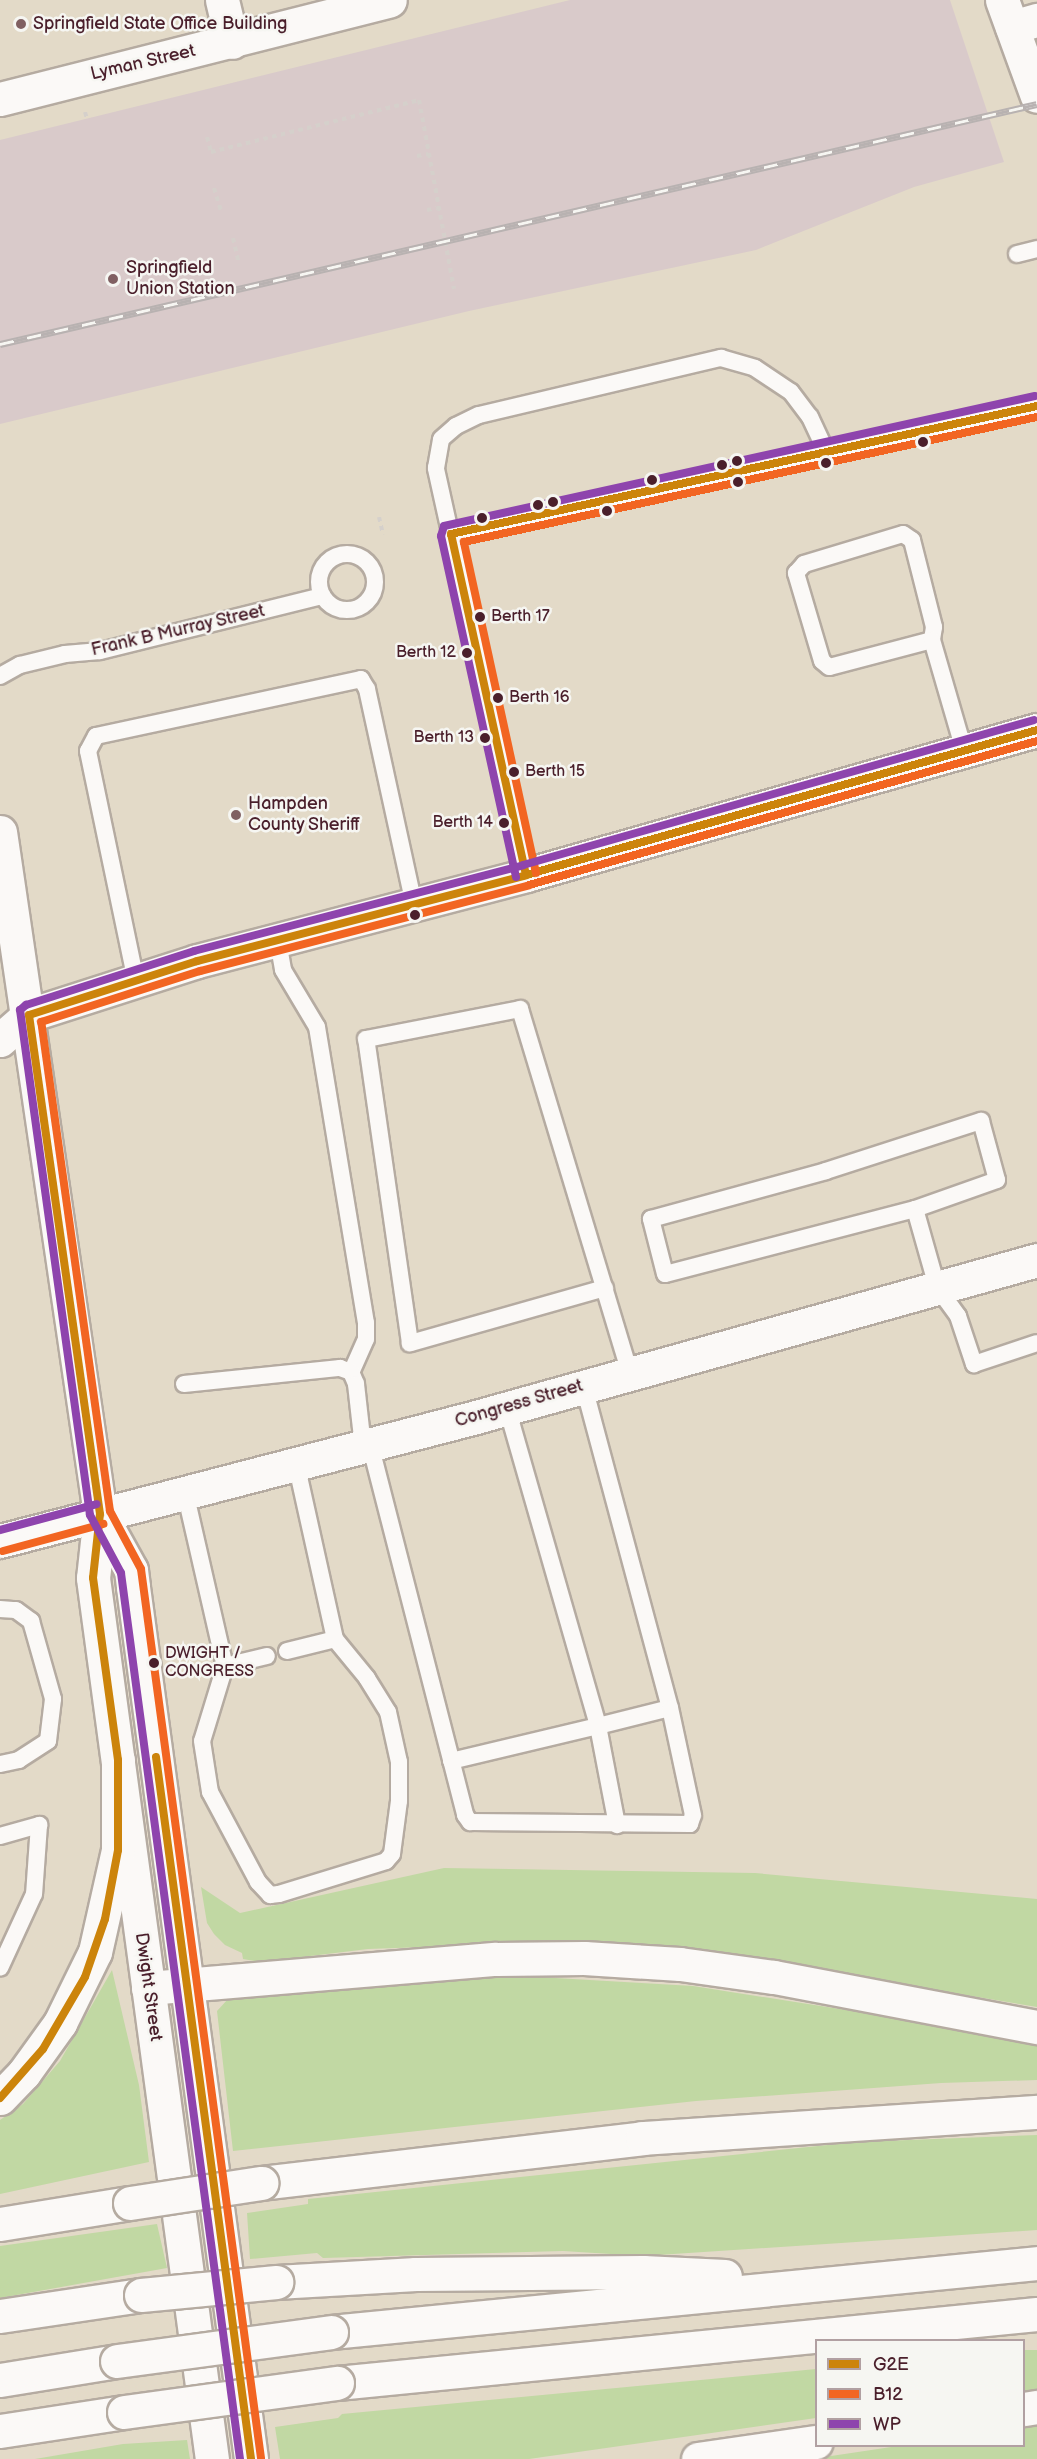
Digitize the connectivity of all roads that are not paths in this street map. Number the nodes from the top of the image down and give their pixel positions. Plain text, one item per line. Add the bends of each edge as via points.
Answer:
1 (222, 0) edge
2 (390, 0) edge
3 (1017, 16) edge
4 (232, 42) junction
5 (1037, 96) edge
6 (0, 99) edge
7 (1037, 249) edge
8 (1017, 254) dead end
9 (1037, 406) edge
10 (826, 452) junction
11 (451, 534) junction
12 (322, 596) dead end
13 (932, 640) junction
14 (0, 676) edge
15 (1037, 730) edge
16 (964, 750) junction
17 (0, 832) edge
18 (526, 875) junction
19 (414, 904) junction
20 (278, 941) junction
21 (136, 981) junction
22 (14, 1012) edge
23 (0, 1040) edge
24 (915, 1209) junction
25 (1037, 1260) edge
26 (937, 1287) junction
27 (605, 1288) junction
28 (1037, 1343) edge
29 (351, 1372) junction
30 (630, 1373) junction
31 (184, 1384) dead end
32 (584, 1386) junction
33 (507, 1408) junction
34 (366, 1445) junction
35 (296, 1463) junction
36 (185, 1492) junction
37 (100, 1514) junction
38 (0, 1541) edge
39 (0, 1609) edge
40 (335, 1639) junction
41 (287, 1651) dead end
42 (267, 1656) dead end
43 (225, 1666) junction
44 (670, 1708) junction
45 (598, 1726) junction
46 (118, 1760) junction
47 (451, 1761) junction
48 (0, 1764) edge
49 (616, 1825) junction
50 (0, 1836) edge
51 (0, 1968) edge
52 (187, 1985) junction
53 (148, 1988) junction
54 (1037, 2027) edge
55 (0, 2098) edge
56 (1037, 2112) edge
57 (0, 2224) edge
58 (1037, 2264) edge
59 (820, 2284) junction
60 (1037, 2314) edge
61 (0, 2316) edge
62 (0, 2380) edge
63 (0, 2431) edge
64 (815, 2442) edge
65 (212, 2459) edge
66 (251, 2459) edge
67 (698, 2459) edge

1 - 4 main road
2 - 4 main road, Lyman Street
3 - 5 main road
4 - 6 main road, Lyman Street
7 - 8 lane
9 - 10 lane
10 - 11 lane
10 - 11 lane via 810,417 791,392 755,368 721,358 479,415 456,426 441,439 436,468
11 - 18 lane
12 - 14 lane, Frank B Murray Street via 100,651 65,654 20,665
13 - 13 lane via 934,627 912,540 903,534 804,564 796,573 822,661 829,667
13 - 16 lane
15 - 16 main road
16 - 18 main road
17 - 22 main road, Dwight Street
18 - 19 main road
19 - 20 main road
19 - 21 lane via 368,688 361,679 96,736 88,751
20 - 21 main road
20 - 29 lane via 283,970 317,1027 366,1323 366,1339
21 - 22 main road
22 - 23 main road
22 - 37 main road, Dwight Street
24 - 24 lane via 997,1180 981,1122 826,1171 651,1219 665,1274
24 - 26 lane
25 - 26 main road, Congress Street
26 - 28 lane via 958,1316 974,1364
26 - 30 main road, Congress Street
27 - 27 lane via 520,1009 366,1038 410,1343
27 - 30 lane
29 - 31 lane via 340,1368
29 - 34 lane
30 - 32 main road, Congress Street
32 - 33 main road, Congress Street
32 - 44 lane
33 - 34 main road, Congress Street
33 - 45 lane
34 - 35 main road, Congress Street
34 - 47 lane
35 - 36 main road, Congress Street
35 - 40 lane
36 - 37 main road, Congress Street
36 - 43 lane
37 - 38 main road, Congress Street
37 - 46 main road, Dwight Street via 93,1578
37 - 52 main road, Dwight Street via 131,1570
39 - 48 lane via 16,1610 30,1621 53,1699 48,1741 19,1760
40 - 41 lane
40 - 43 lane via 388,1712 399,1762 392,1854 378,1866 279,1894 270,1895 258,1882 210,1792 202,1742
42 - 43 lane
44 - 45 lane
44 - 49 lane via 693,1815 690,1824
45 - 47 lane
45 - 49 lane
46 - 53 main road, Dwight Street
46 - 55 main road via 118,1850 95,1952 54,2031
47 - 49 lane via 470,1822
50 - 51 lane via 39,1825 34,1894
52 - 53 main road
52 - 54 main road via 496,1959 584,1958 680,1964 774,1977
52 - 66 main road, Dwight Street
53 - 65 main road, Dwight Street
56 - 57 main road, bridge via 653,2137 261,2183
58 - 59 main road
59 - 61 main road, bridge via 643,2272 370,2274 141,2295
59 - 62 main road, bridge via 331,2332
60 - 63 main road, bridge via 523,2361
64 - 67 main road

